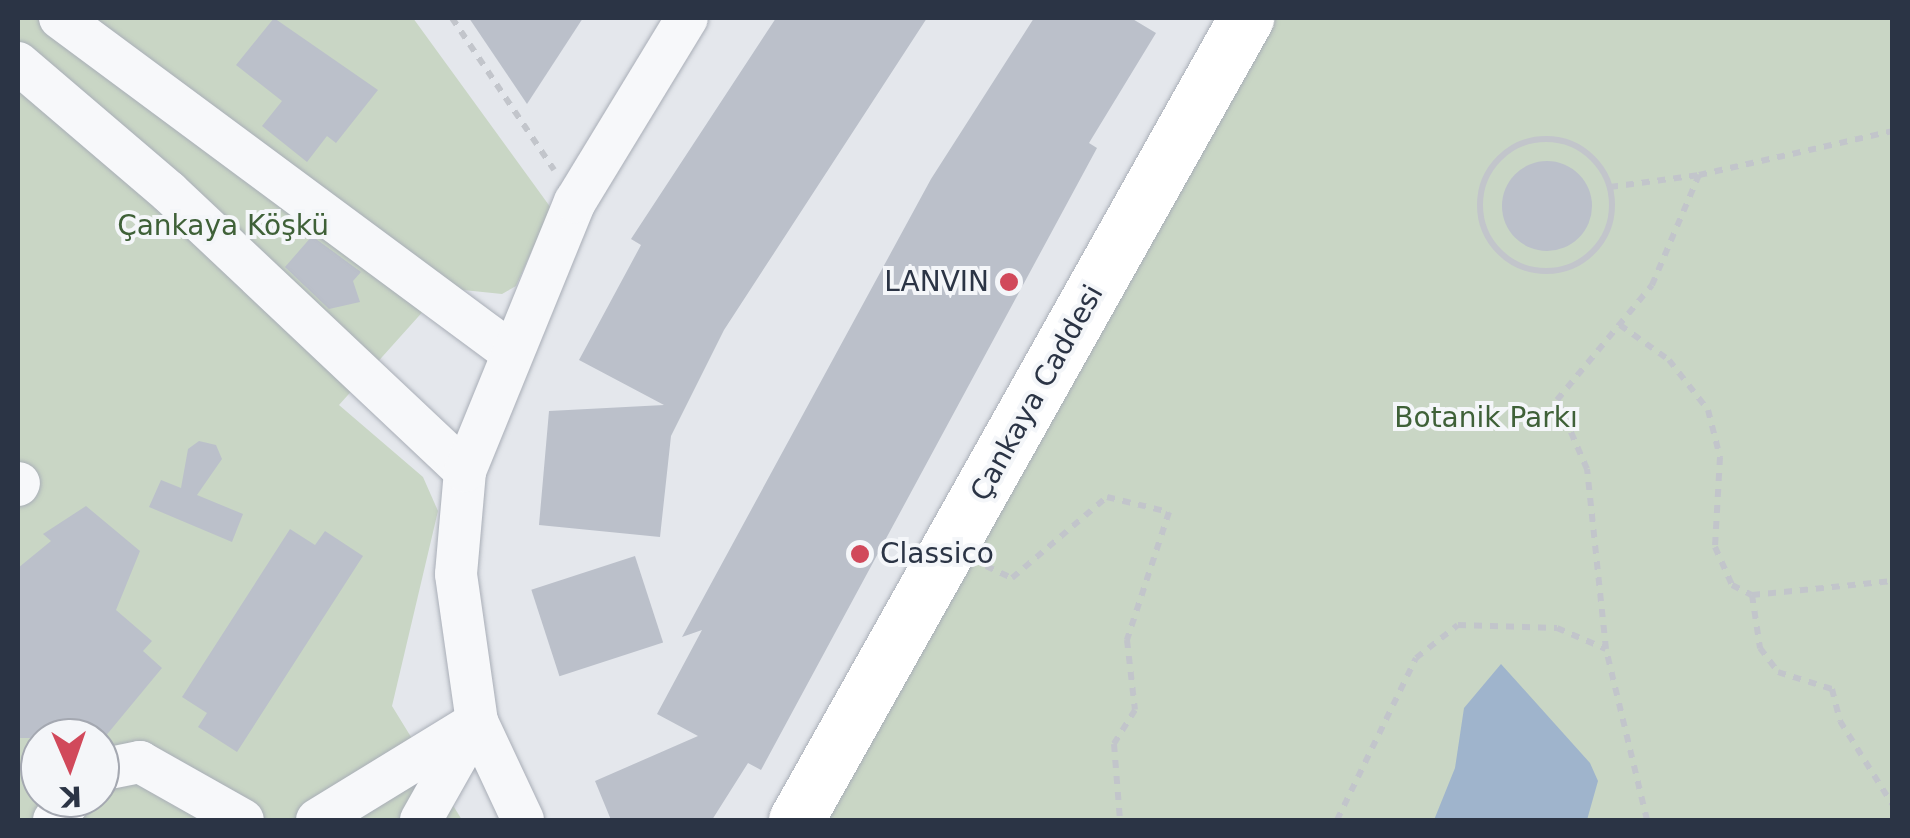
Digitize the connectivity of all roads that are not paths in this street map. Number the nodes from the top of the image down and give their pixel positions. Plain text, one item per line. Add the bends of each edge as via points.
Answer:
1 (60, 18) edge
2 (687, 18) edge
3 (1246, 18) edge
4 (18, 63) edge
5 (216, 139) junction
6 (169, 192) junction
7 (508, 350) junction
8 (466, 471) junction
9 (477, 722) junction
10 (120, 766) edge
11 (243, 820) edge
12 (316, 820) edge
13 (421, 820) edge
14 (523, 820) edge
15 (796, 820) edge

1 - 5 street
2 - 7 street via 575,202
3 - 15 main road, Çankaya Caddesi
4 - 6 street
5 - 6 street via 174,149
5 - 7 street
6 - 8 street
7 - 8 street
8 - 9 street via 456,574
9 - 12 street
9 - 13 street
9 - 14 street
10 - 11 street via 140,762

